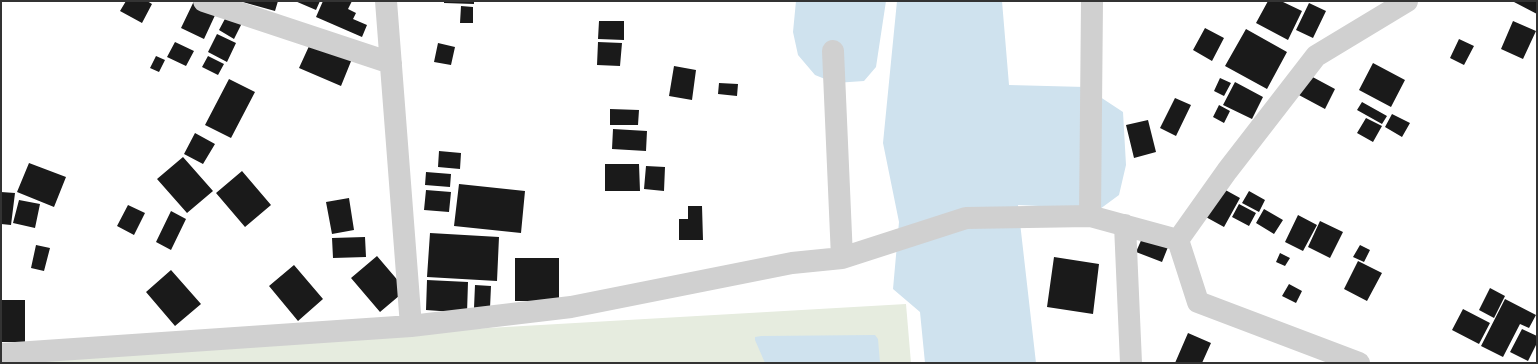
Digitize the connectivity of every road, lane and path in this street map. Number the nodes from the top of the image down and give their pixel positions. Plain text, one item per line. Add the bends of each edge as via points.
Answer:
1 (204, 1) edge
2 (386, 1) edge
3 (1092, 1) edge
4 (1407, 1) edge
5 (833, 51) dead end
6 (391, 63) junction
7 (1090, 216) junction
8 (1125, 225) junction
9 (1178, 240) junction
10 (842, 258) junction
11 (411, 326) junction
12 (1, 354) edge
13 (1131, 363) edge
14 (1359, 363) edge

1 - 6 street
2 - 6 street
3 - 7 street
4 - 9 street via 1316,56 1227,171
5 - 10 street
6 - 11 street
7 - 8 street
7 - 10 street via 966,218
8 - 9 street
8 - 13 street
9 - 14 street via 1198,302
10 - 11 street via 792,262 571,306
11 - 12 street

